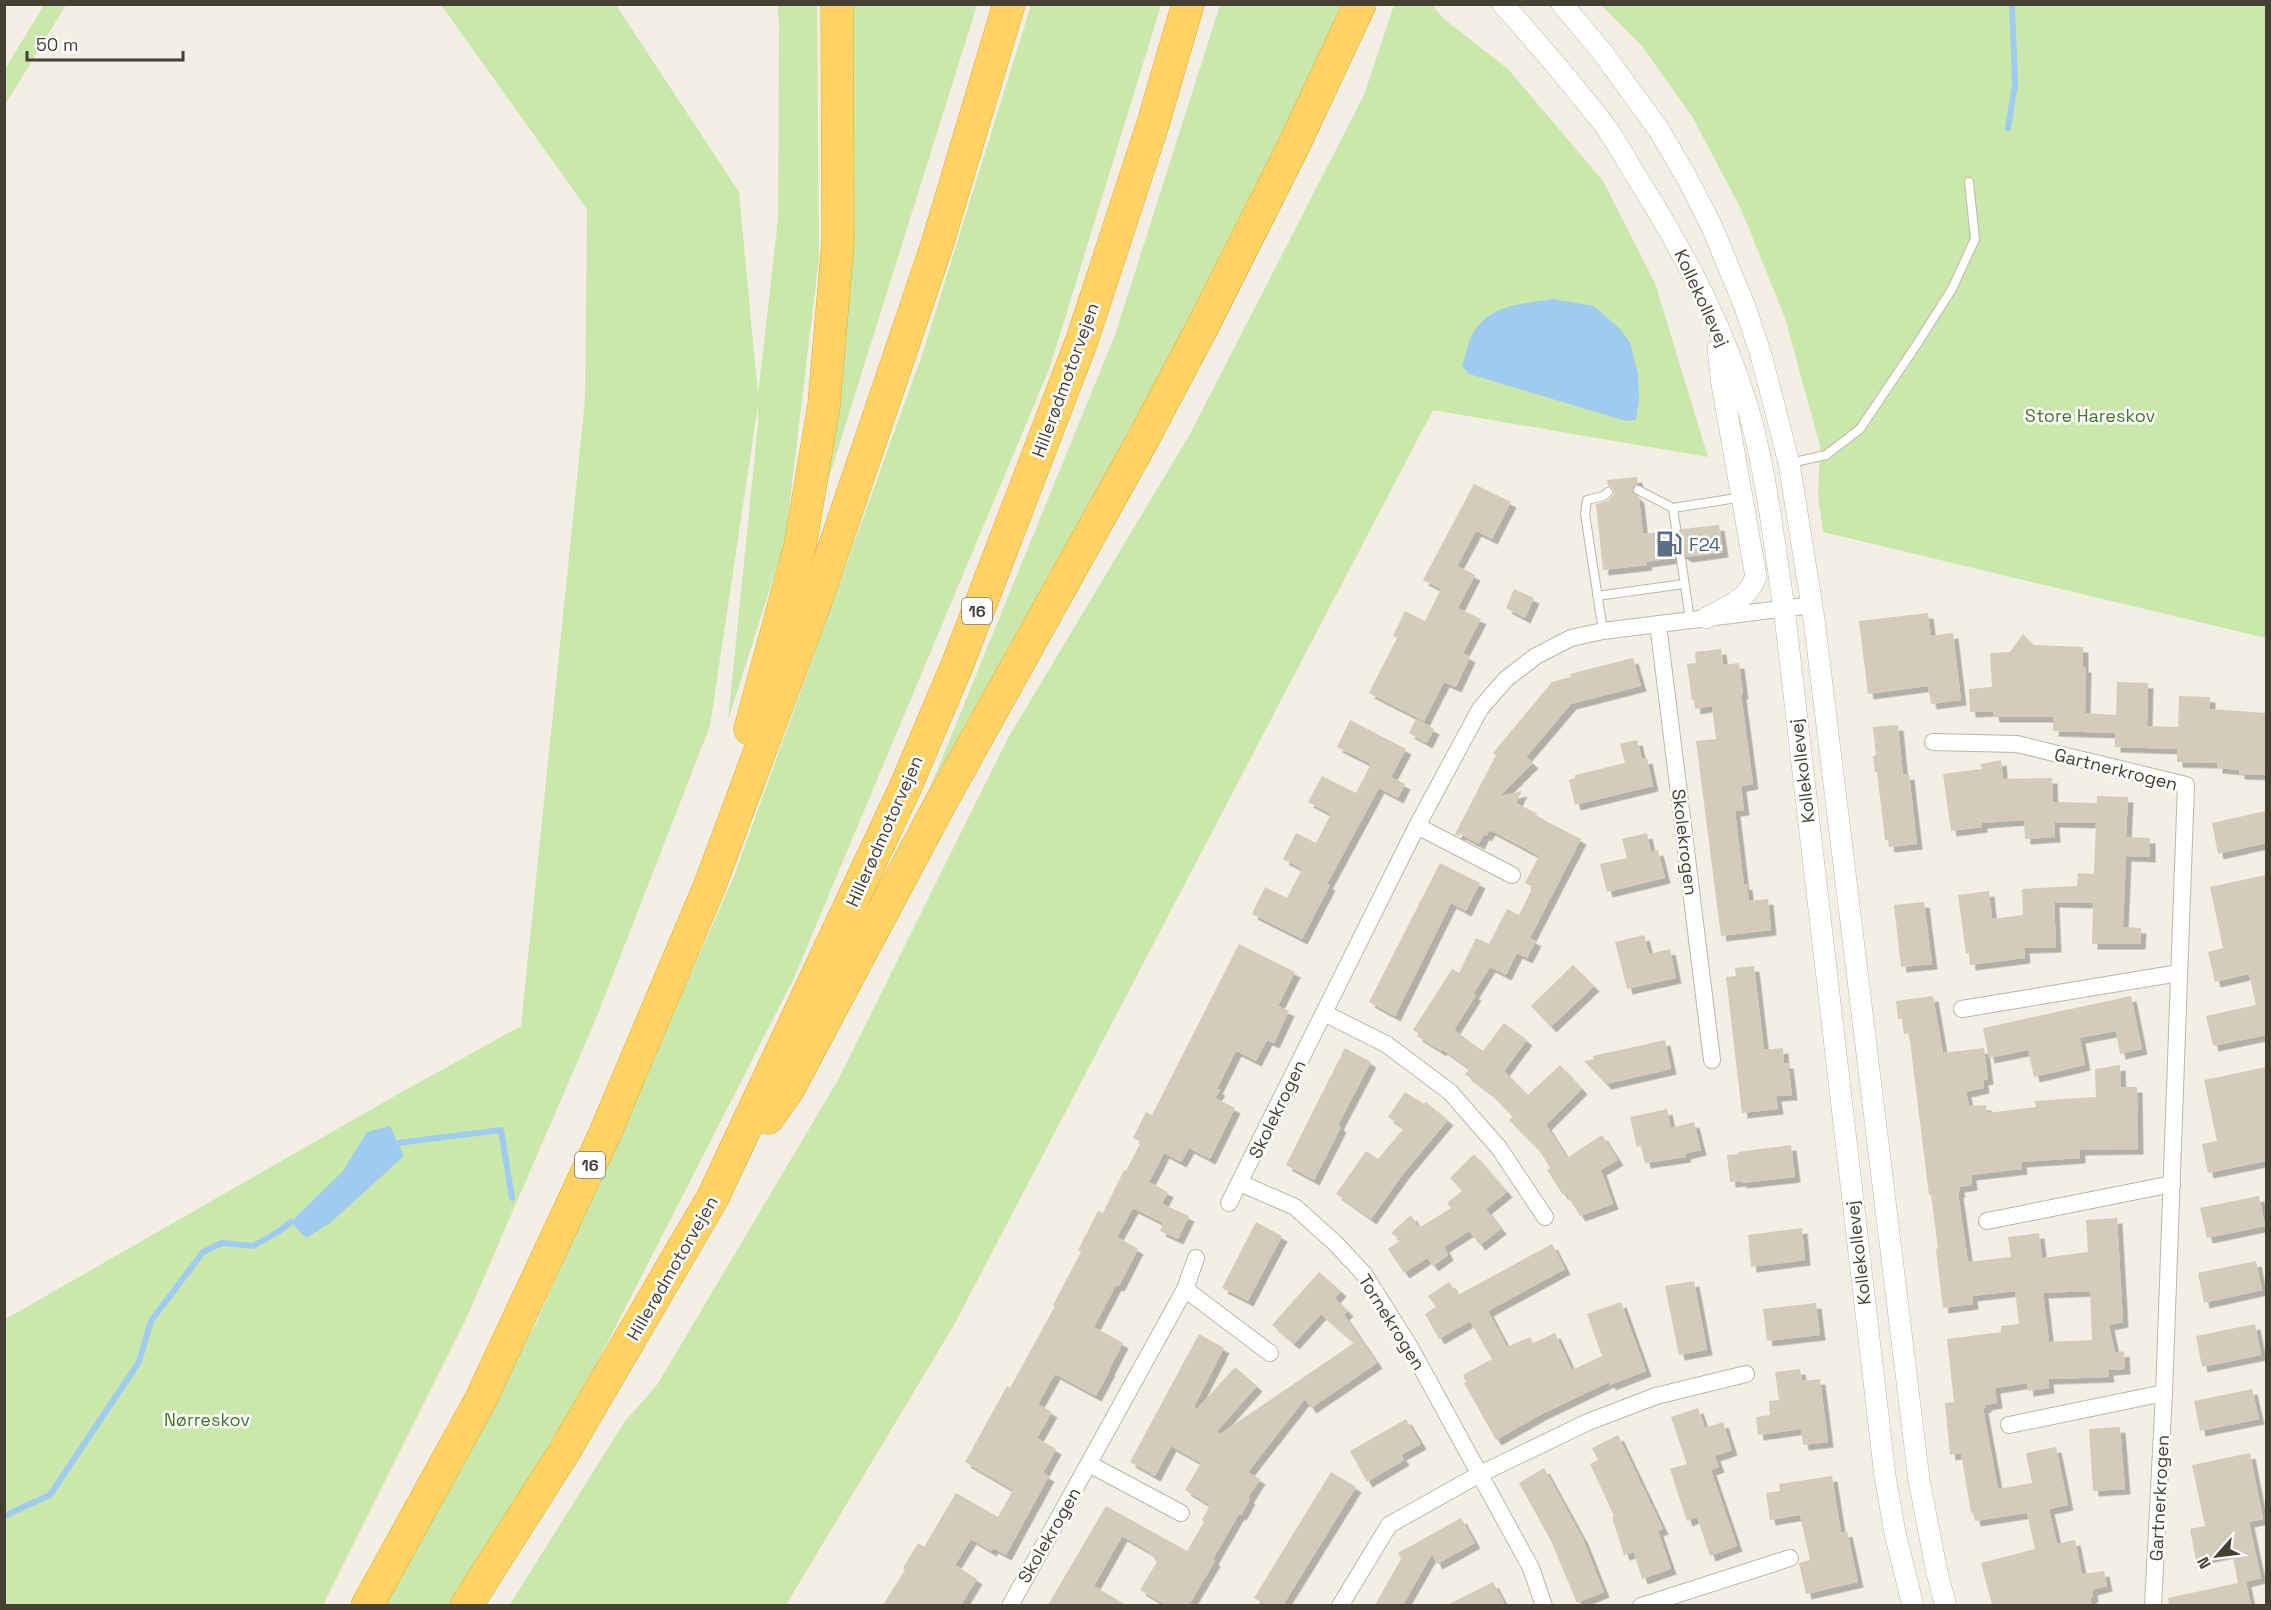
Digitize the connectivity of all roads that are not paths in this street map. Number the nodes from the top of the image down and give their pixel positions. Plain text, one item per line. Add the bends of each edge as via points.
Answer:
1 (837, 4) edge
2 (1009, 4) edge
3 (1188, 4) edge
4 (1503, 4) edge
5 (1562, 4) edge
6 (1360, 10) edge
7 (1969, 182) dead end
8 (1714, 316) junction
9 (1789, 463) junction
10 (1638, 490) dead end
11 (1608, 492) dead end
12 (1743, 497) junction
13 (1673, 508) junction
14 (1676, 528) dead end
15 (1681, 559) dead end
16 (1684, 584) junction
17 (1597, 596) junction
18 (1812, 605) junction
19 (1784, 608) junction
20 (1698, 619) junction
21 (1658, 624) junction
22 (1603, 631) junction
23 (1934, 742) dead end
24 (1417, 826) junction
25 (1512, 875) dead end
26 (710, 885) junction
27 (2179, 972) junction
28 (1962, 1009) dead end
29 (1324, 1014) junction
30 (1712, 1060) dead end
31 (1240, 1184) junction
32 (2172, 1184) junction
33 (713, 1197) junction
34 (1230, 1203) dead end
35 (1545, 1216) dead end
36 (1986, 1221) dead end
37 (1196, 1258) dead end
38 (1185, 1289) junction
39 (1270, 1353) dead end
40 (1746, 1374) dead end
41 (2164, 1393) junction
42 (2009, 1425) dead end
43 (1089, 1464) junction
44 (1478, 1475) junction
45 (1181, 1513) dead end
46 (1790, 1558) dead end
47 (367, 1605) edge
48 (466, 1605) edge
49 (1010, 1605) edge
50 (1340, 1605) edge
51 (1544, 1605) edge
52 (1641, 1605) edge
53 (1913, 1605) edge
54 (1946, 1605) edge
55 (2151, 1605) edge

1 - 26 highway via 838,241 824,405 800,546
2 - 26 highway, 16 via 937,245 844,521
3 - 33 highway, Hillerødmotorvejen / 16 via 1082,340 958,663 875,854
4 - 8 street, Kollekollevej via 1606,128 1663,219
5 - 9 street, Kollekollevej via 1659,130 1712,226 1761,355
6 - 33 highway via 1141,443 940,804 789,1088
7 - 9 lane via 1975,239 1952,289 1917,344 1860,429 1826,455
8 - 12 street
8 - 19 street, Kollekollevej via 1749,412 1765,484
9 - 18 street, Kollekollevej
10 - 13 lane
11 - 17 lane via 1587,500 1585,514
12 - 13 lane
12 - 20 street via 1756,577 1739,600
13 - 14 lane
15 - 16 lane
16 - 17 lane
16 - 20 lane
17 - 22 lane
18 - 19 street, Skolekrogen
18 - 54 street, Kollekollevej via 1918,1468
19 - 20 street, Skolekrogen
19 - 53 street, Kollekollevej via 1885,1476
20 - 21 street, Skolekrogen
21 - 22 street, Skolekrogen
21 - 30 street, Skolekrogen
22 - 24 street, Skolekrogen via 1571,638 1506,679 1480,709
23 - 27 street, Gartnerkrogen via 2017,744 2186,785
24 - 25 street
24 - 29 street, Skolekrogen
26 - 47 highway, 16 via 603,1138 480,1401
27 - 28 street
27 - 32 street, Gartnerkrogen
29 - 31 street, Skolekrogen
29 - 35 street via 1386,1044 1450,1092 1499,1148
31 - 34 street, Skolekrogen
31 - 44 street, Tornekrogen via 1295,1207 1364,1274 1410,1347
32 - 36 street
32 - 41 street, Gartnerkrogen
33 - 48 highway, Hillerødmotorvejen / 16 via 564,1452
37 - 38 street, Skolekrogen
38 - 39 street
38 - 43 street, Skolekrogen
40 - 44 street via 1656,1396 1588,1422
41 - 42 street
41 - 55 street, Gartnerkrogen
43 - 45 street
43 - 49 street, Skolekrogen
44 - 50 street via 1389,1525
44 - 51 street, Tornekrogen via 1531,1568
46 - 52 street

